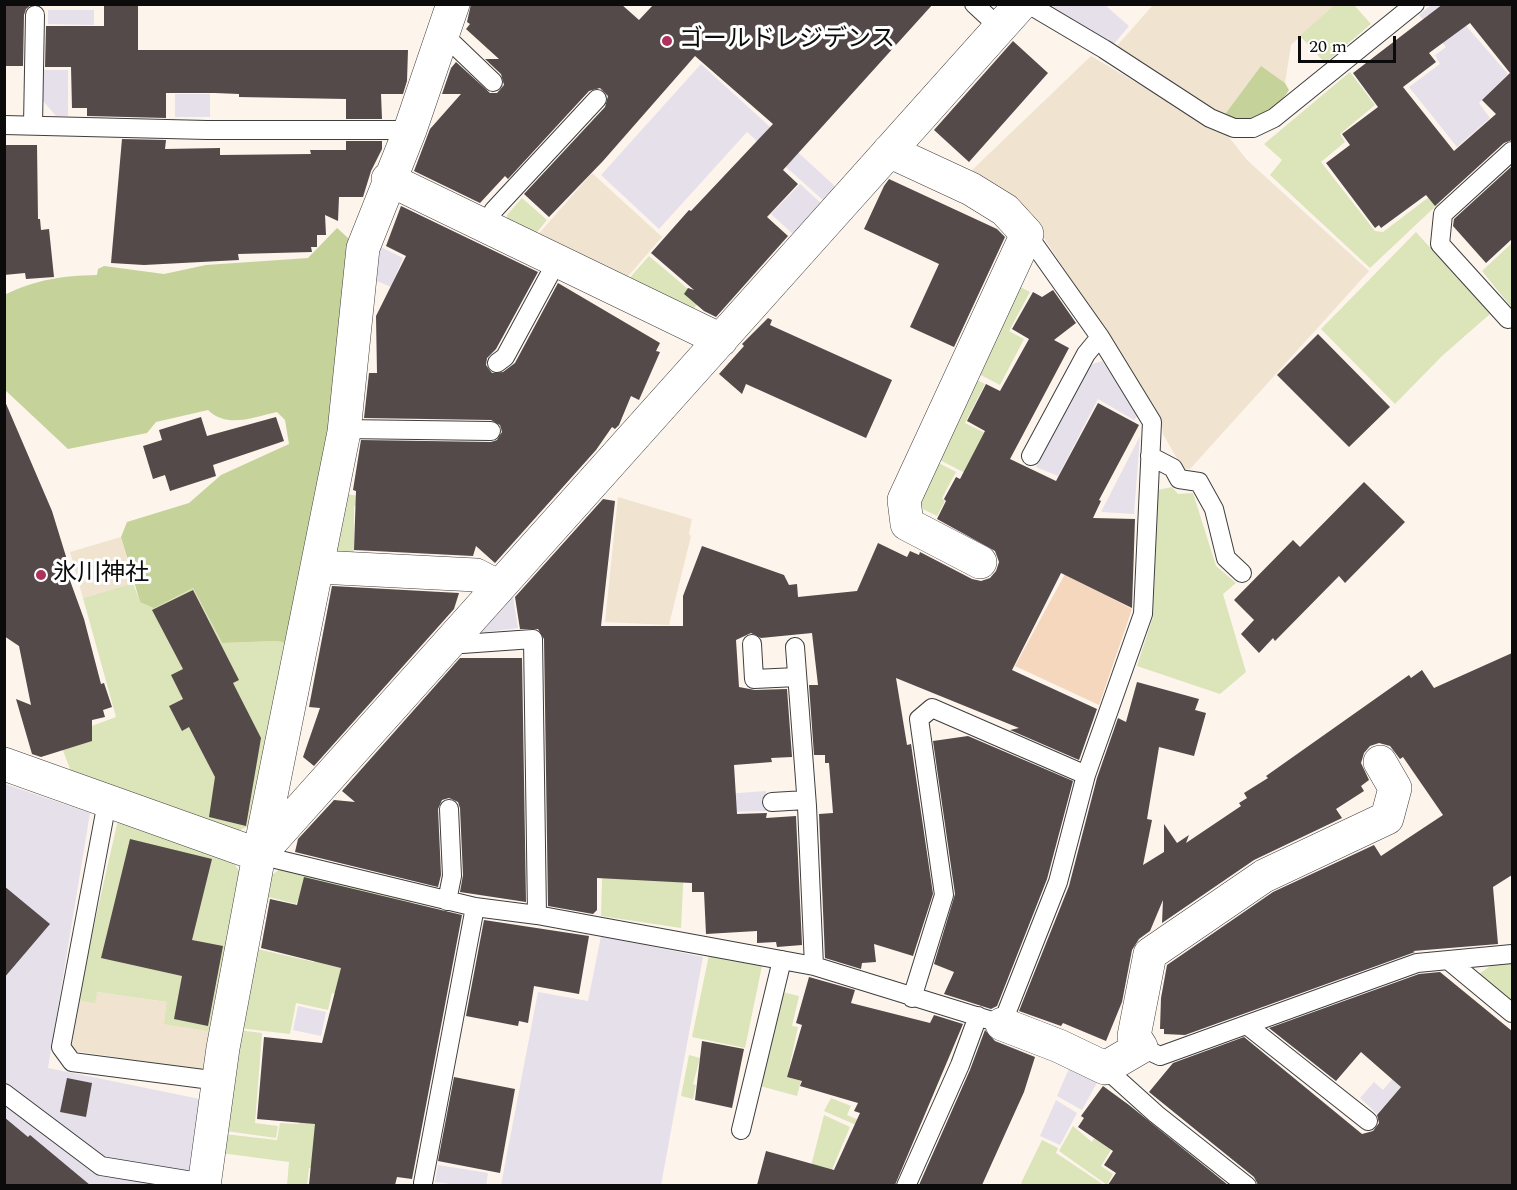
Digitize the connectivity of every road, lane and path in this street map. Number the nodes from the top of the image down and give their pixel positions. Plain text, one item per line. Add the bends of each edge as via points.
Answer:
1 (974, 4) edge
2 (1028, 4) edge
3 (1415, 4) edge
4 (35, 15) dead end
5 (1010, 16) edge
6 (448, 19) edge
7 (493, 82) dead end
8 (597, 99) dead end
9 (4, 125) edge
10 (33, 125) junction
11 (410, 130) junction
12 (889, 151) junction
13 (1512, 151) edge
14 (388, 179) junction
15 (485, 226) junction
16 (1027, 234) junction
17 (557, 261) junction
18 (1508, 319) dead end
19 (1100, 337) junction
20 (721, 340) junction
21 (497, 363) dead end
22 (344, 429) junction
23 (491, 431) dead end
24 (1030, 456) dead end
25 (1150, 456) junction
26 (980, 562) dead end
27 (318, 567) junction
28 (1242, 573) dead end
29 (499, 587) junction
30 (752, 644) dead end
31 (447, 645) junction
32 (795, 647) dead end
33 (797, 677) junction
34 (1380, 762) dead end
35 (4, 764) edge
36 (1086, 775) junction
37 (806, 800) junction
38 (107, 801) junction
39 (772, 802) dead end
40 (449, 809) dead end
41 (259, 855) junction
42 (447, 901) junction
43 (475, 907) junction
44 (537, 915) junction
45 (1512, 954) edge
46 (782, 960) junction
47 (1448, 960) junction
48 (814, 966) junction
49 (912, 998) junction
50 (1512, 1013) edge
51 (990, 1020) junction
52 (1248, 1026) junction
53 (1141, 1047) junction
54 (1105, 1068) junction
55 (219, 1081) junction
56 (4, 1093) edge
57 (1368, 1121) dead end
58 (741, 1130) dead end
59 (423, 1183) dead end
60 (205, 1184) edge
61 (906, 1185) edge
62 (1248, 1185) edge

1 - 5 lane
2 - 3 lane via 1210,118 1234,128 1253,128 1274,118
4 - 10 lane
5 - 12 street
6 - 7 lane
6 - 11 street
8 - 15 lane via 494,210
9 - 10 lane
10 - 11 lane
11 - 14 street
12 - 16 street via 971,189 1005,210
12 - 20 street
13 - 18 lane via 1443,214 1440,244
14 - 15 street
14 - 22 street via 363,248
15 - 17 street
16 - 19 lane
16 - 26 street via 904,500 907,524
17 - 20 street
17 - 21 lane via 505,357
19 - 24 lane via 1086,354
19 - 25 lane via 1152,422
20 - 29 street
22 - 23 lane
22 - 27 street
25 - 28 lane via 1173,468 1179,479 1199,482 1214,508 1226,558
25 - 36 lane via 1143,614
27 - 29 street via 476,575
27 - 41 street
29 - 31 street
30 - 33 lane via 754,679
31 - 41 street
31 - 44 lane via 533,639
32 - 33 lane
33 - 37 lane
34 - 53 street via 1395,788 1387,818 1264,876 1150,954 1134,1036
35 - 38 street
36 - 49 lane via 932,708 919,719 944,895
36 - 51 lane via 1058,882
37 - 39 lane
37 - 48 lane
38 - 41 street
38 - 55 lane via 62,1047 72,1062
40 - 42 lane via 452,876
41 - 42 lane
41 - 55 street
42 - 43 lane
43 - 44 lane
43 - 59 lane
44 - 46 lane
45 - 47 lane
46 - 48 lane
46 - 58 lane
47 - 50 lane
47 - 52 lane via 1417,963
48 - 49 lane
49 - 51 lane
51 - 54 street
51 - 61 lane via 960,1065
52 - 53 lane via 1160,1056
52 - 57 lane
53 - 54 street
54 - 62 lane via 1156,1114
55 - 60 street
56 - 60 lane via 101,1166

